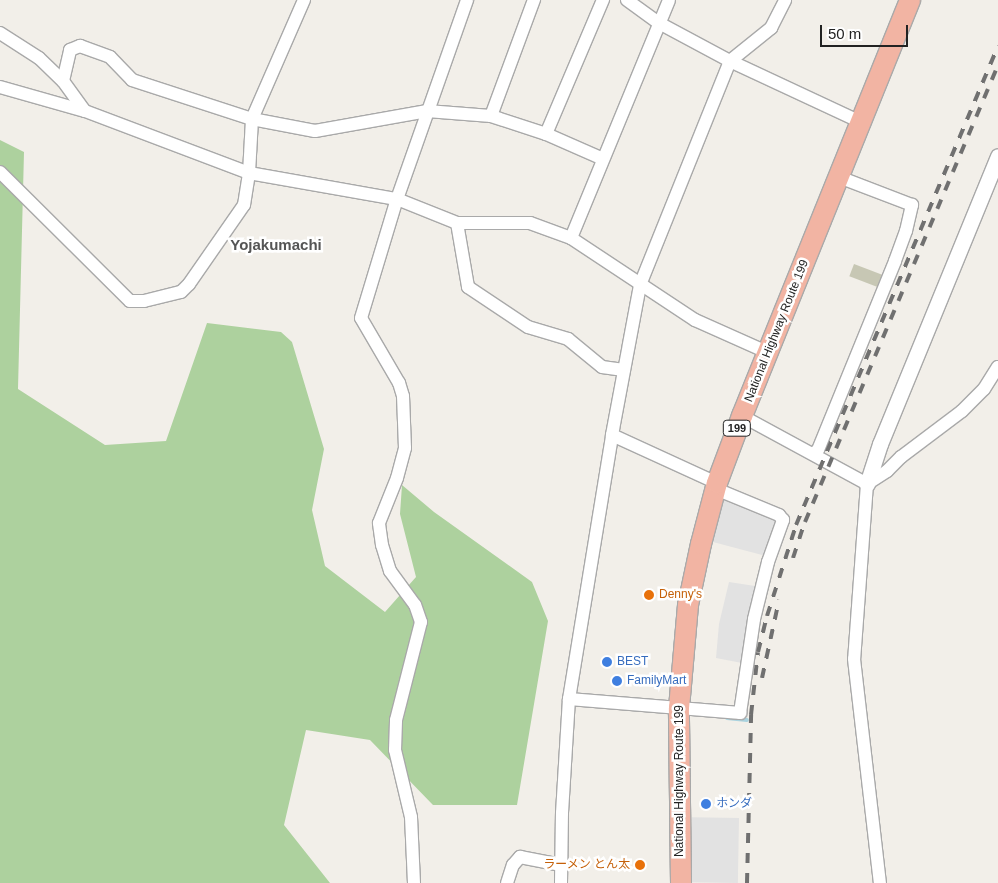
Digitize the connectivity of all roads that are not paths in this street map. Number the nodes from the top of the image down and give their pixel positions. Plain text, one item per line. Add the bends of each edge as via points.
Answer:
1 (304, 0) edge
2 (467, 0) edge
3 (534, 0) edge
4 (603, 0) edge
5 (627, 0) edge
6 (670, 0) edge
7 (785, 0) edge
8 (897, 0) edge
9 (910, 0) edge
10 (659, 23) junction
11 (0, 33) edge
12 (730, 61) junction
13 (63, 81) junction
14 (0, 87) edge
15 (85, 111) junction
16 (426, 111) junction
17 (492, 116) junction
18 (252, 119) junction
19 (856, 120) junction
20 (546, 134) junction
21 (998, 156) edge
22 (603, 158) junction
23 (0, 172) edge
24 (249, 173) junction
25 (839, 177) junction
26 (397, 199) junction
27 (457, 223) junction
28 (571, 238) junction
29 (640, 285) junction
30 (763, 350) junction
31 (998, 367) edge
32 (624, 370) junction
33 (742, 416) junction
34 (612, 435) junction
35 (813, 454) junction
36 (713, 484) junction
37 (866, 484) junction
38 (569, 699) junction
39 (674, 707) junction
40 (561, 865) junction
41 (414, 883) edge
42 (507, 883) edge
43 (560, 883) edge
44 (670, 883) edge
45 (681, 883) edge
46 (880, 883) edge

1 - 18 street
2 - 16 street
3 - 17 street
4 - 20 street
5 - 10 street
6 - 10 street
7 - 12 street via 771,28
8 - 19 highway, National Highway Route 199 / 199
9 - 19 highway, National Highway Route 199 / 199
10 - 12 street
10 - 22 street
11 - 13 street via 40,58
12 - 19 street
12 - 29 street
13 - 15 street
13 - 18 street via 70,50 80,46 110,57 132,80
14 - 15 street
15 - 24 street
16 - 17 street
16 - 18 street via 315,131
16 - 26 street
17 - 20 street
18 - 24 street
19 - 25 highway, National Highway Route 199 / 199
19 - 30 highway, National Highway Route 199 / 199
20 - 22 street
21 - 37 street
22 - 28 street
23 - 24 street via 130,301 181,292 189,284 244,206
24 - 26 street
25 - 30 highway, National Highway Route 199 / 199
25 - 35 street via 912,204 895,261 818,450
26 - 27 street
26 - 41 street via 361,318 403,396 405,448 379,523 390,571 416,605 422,622 396,720 395,750 411,818
27 - 28 street via 530,223
27 - 32 street via 468,287 528,327 568,340 602,367
28 - 29 street
29 - 30 street via 695,320
29 - 32 street
30 - 33 highway, National Highway Route 199 / 199
30 - 36 highway, National Highway Route 199 / 199
31 - 37 street via 984,389 962,411
32 - 34 street
33 - 35 street
33 - 36 highway, National Highway Route 199 / 199
34 - 36 street
34 - 38 street
35 - 37 street
36 - 39 highway, National Highway Route 199 / 199 via 688,605
36 - 39 street via 779,515 783,520 754,618 740,713
37 - 46 street via 854,659
38 - 39 street
38 - 40 street
39 - 44 highway, National Highway Route 199 / 199
39 - 45 highway, National Highway Route 199 / 199
40 - 42 street via 520,857 513,865
40 - 43 street

